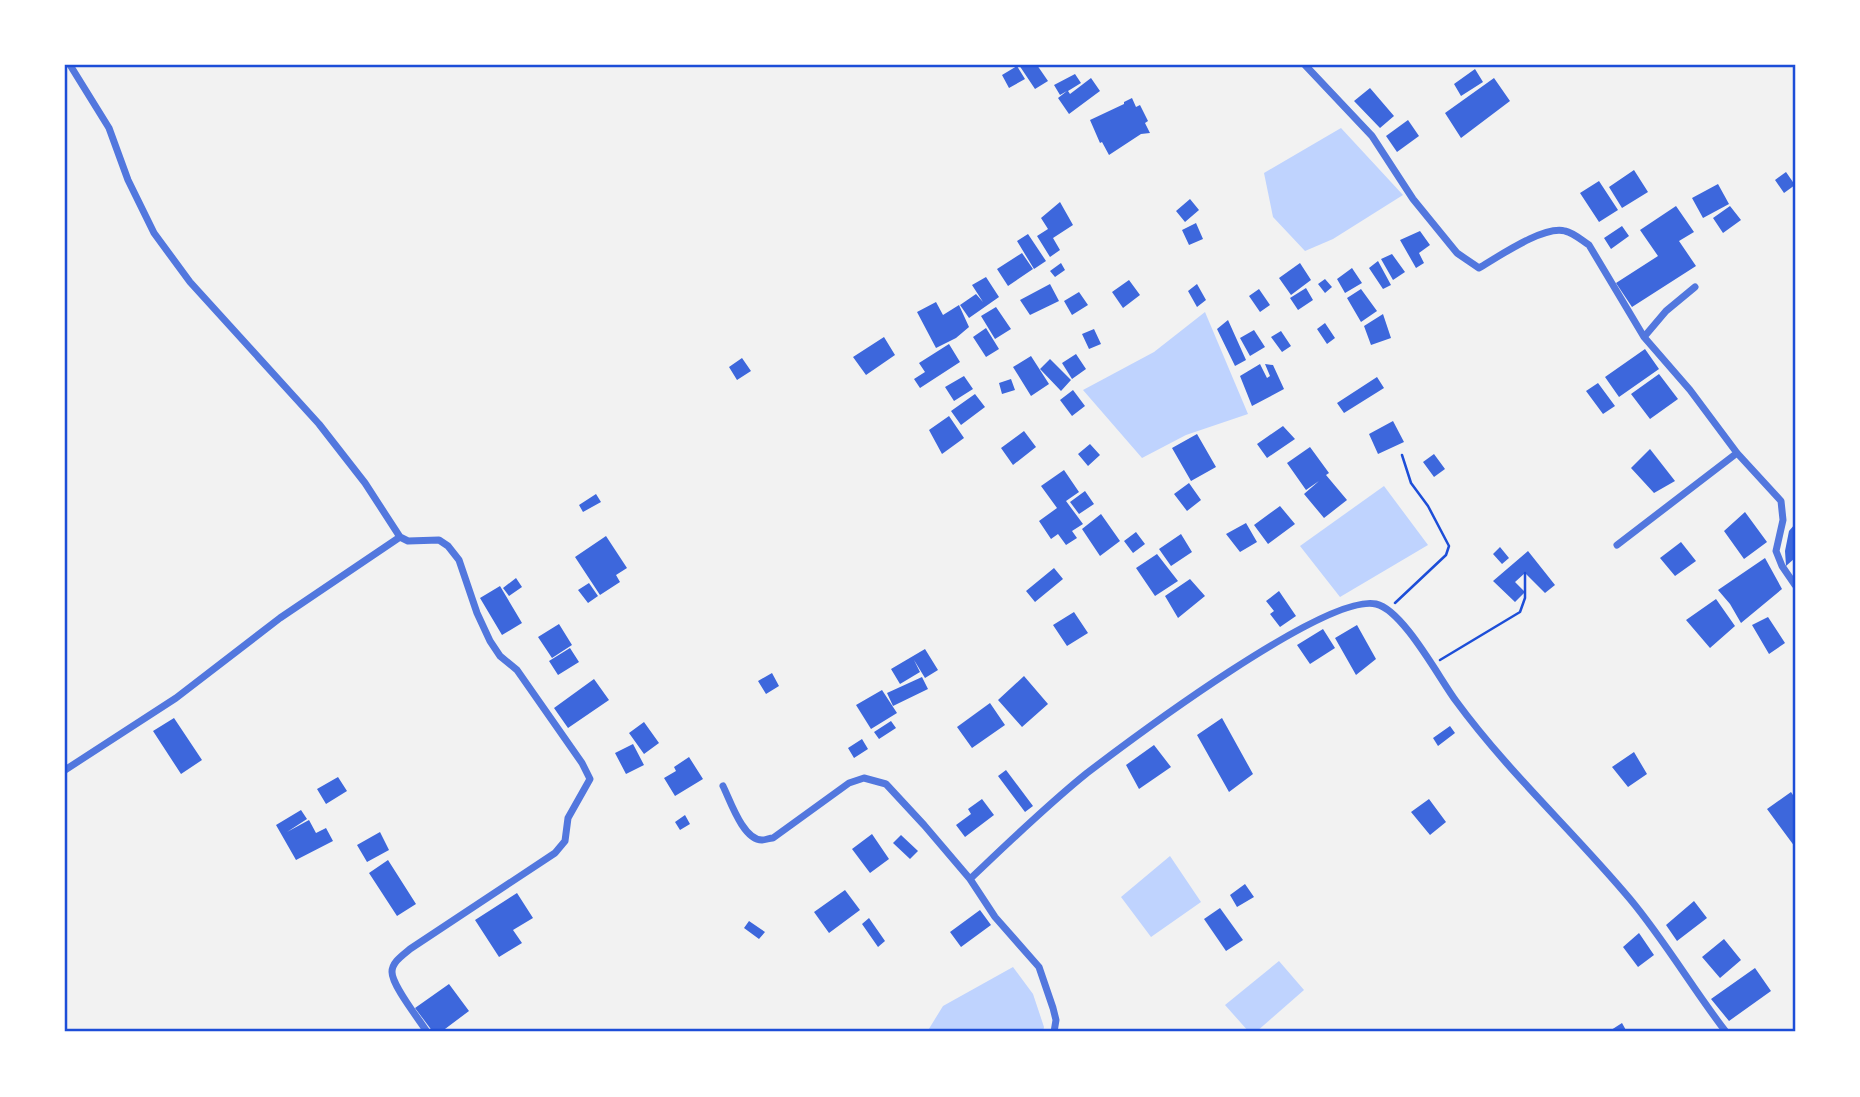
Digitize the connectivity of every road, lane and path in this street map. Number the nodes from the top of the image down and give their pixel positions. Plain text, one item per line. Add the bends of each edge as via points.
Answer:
1 (70, 65) edge
2 (1307, 65) edge
3 (1695, 287) dead end
4 (1644, 337) junction
5 (1737, 453) junction
6 (1402, 455) dead end
7 (400, 537) junction
8 (1617, 545) dead end
9 (1525, 573) dead end
10 (1795, 585) edge
11 (1388, 610) junction
12 (1432, 665) junction
13 (65, 770) edge
14 (723, 786) dead end
15 (970, 879) junction
16 (427, 1032) edge
17 (1054, 1032) edge
18 (1726, 1032) edge

1 - 7 street via 109,128 154,233 190,282 319,424
2 - 4 street via 1372,136 1413,199 1457,253 1479,268 1543,234 1567,231 1589,245
3 - 4 street via 1666,310
4 - 5 street
5 - 8 street
5 - 10 street via 1781,501 1783,520 1776,551
6 - 11 path via 1411,483 1449,546 1446,555
7 - 13 street via 280,618 176,698
7 - 16 street via 439,540 459,560 490,641 517,670 590,779 568,818 563,845 395,963 396,982
9 - 12 path via 1520,612
11 - 12 street
11 - 15 street via 1376,604 1356,604 1300,627 1202,690 1087,774
12 - 18 street via 1506,763 1632,901
14 - 15 street via 740,823 761,840 773,838 849,783 876,779 886,784
15 - 17 street via 1038,967 1056,1020

